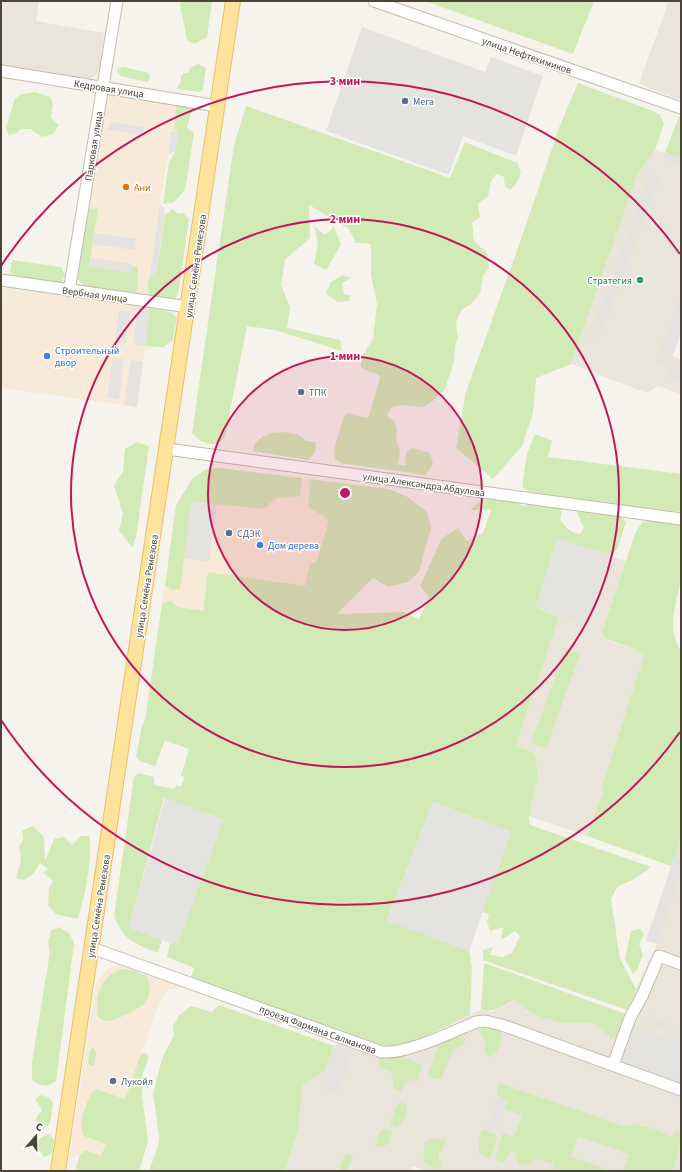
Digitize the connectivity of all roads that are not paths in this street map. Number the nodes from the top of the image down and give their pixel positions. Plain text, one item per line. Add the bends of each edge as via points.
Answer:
1 (117, 1) edge
2 (233, 1) edge
3 (374, 1) edge
4 (1, 71) edge
5 (102, 87) junction
6 (218, 106) junction
7 (681, 108) edge
8 (1, 280) edge
9 (69, 291) junction
10 (189, 307) junction
11 (167, 449) junction
12 (681, 519) edge
13 (92, 948) junction
14 (681, 964) edge
15 (613, 1065) junction
16 (681, 1090) edge
17 (58, 1171) edge

1 - 5 street, Парковая улица
2 - 6 main road, улица Семёна Ремезова
3 - 7 street, улица Нефтехимиков
4 - 5 street, Кедровая улица
5 - 6 street, Кедровая улица
5 - 9 street, Парковая улица
6 - 10 main road, улица Семёна Ремезова
8 - 9 street, Вербная улица
9 - 10 street, Вербная улица
10 - 11 main road, улица Семёна Ремезова
11 - 12 street, улица Александра Абдулова
11 - 13 main road, улица Семёна Ремезова
13 - 15 street, проезд Фармана Салманова via 382,1052 391,1053 485,1021
13 - 17 main road, улица Семёна Ремезова
14 - 15 street via 659,956 630,1018
15 - 16 street, проезд Фармана Салманова

